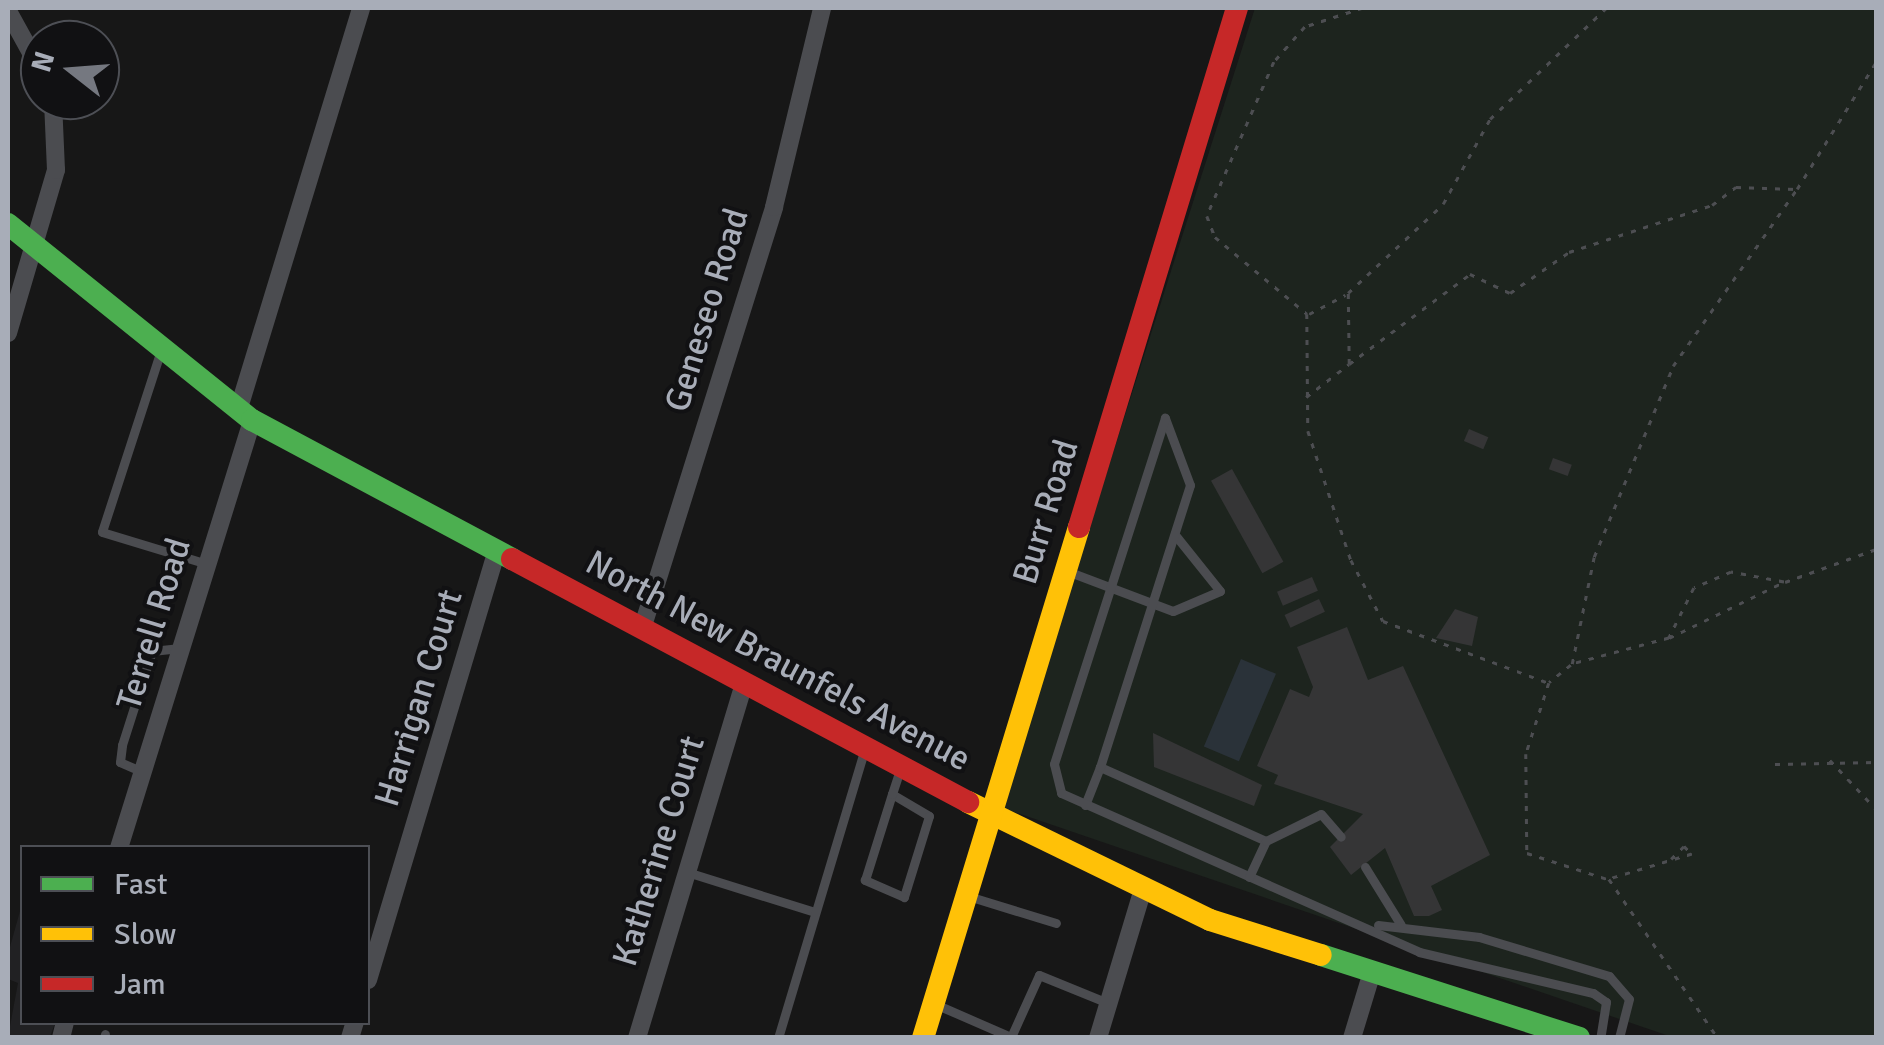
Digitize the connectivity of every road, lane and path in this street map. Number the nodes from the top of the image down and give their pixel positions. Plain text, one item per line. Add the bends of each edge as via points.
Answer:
1 (360, 8) edge
2 (822, 8) edge
3 (1237, 8) edge
4 (1363, 8) edge
5 (1606, 8) edge
6 (1876, 62) edge
7 (54, 120) edge
8 (1797, 189) junction
9 (8, 224) edge
10 (34, 245) junction
11 (1348, 292) junction
12 (1308, 314) junction
13 (8, 333) edge
14 (161, 349) junction
15 (1349, 364) junction
16 (1304, 398) junction
17 (245, 415) junction
18 (1176, 536) junction
19 (1876, 549) edge
20 (497, 551) junction
21 (207, 564) junction
22 (1064, 570) junction
23 (1784, 582) junction
24 (1112, 589) junction
25 (1156, 605) junction
26 (642, 629) junction
27 (1670, 638) junction
28 (181, 648) junction
29 (1572, 664) junction
30 (1549, 682) junction
31 (744, 683) junction
32 (865, 748) junction
33 (1829, 759) junction
34 (1876, 762) edge
35 (1775, 764) dead end
36 (901, 766) junction
37 (1100, 767) junction
38 (142, 772) junction
39 (892, 794) junction
40 (1085, 805) junction
41 (1876, 809) edge
42 (990, 814) junction
43 (1341, 837) dead end
44 (1266, 841) junction
45 (120, 845) edge
46 (1671, 859) dead end
47 (1365, 868) dead end
48 (686, 872) junction
49 (1249, 877) junction
50 (1609, 879) junction
51 (1143, 889) junction
52 (965, 896) junction
53 (816, 912) junction
54 (1056, 922) dead end
55 (1375, 925) junction
56 (1400, 926) junction
57 (374, 936) edge
58 (370, 965) edge
59 (1372, 972) junction
60 (1616, 984) junction
61 (1602, 998) junction
62 (933, 1002) junction
63 (1108, 1003) junction
64 (637, 1038) edge
65 (778, 1038) edge
66 (922, 1038) edge
67 (1098, 1038) edge
68 (1352, 1038) edge
69 (1579, 1038) edge
70 (1600, 1038) edge
71 (1619, 1038) edge
72 (1718, 1038) edge

1 - 17 street, Terrell Road
2 - 26 street, Geneseo Road via 774,207
3 - 22 street, Burr Road
4 - 12 path via 1304,27 1274,62 1206,216 1215,237
5 - 11 path via 1490,119 1443,204
6 - 8 path
7 - 10 street via 56,170
8 - 15 path via 1736,187 1712,206 1569,252 1510,293 1470,274
8 - 29 path via 1673,366 1594,557
9 - 10 street, North New Braunfels Avenue
10 - 13 street
10 - 14 street, North New Braunfels Avenue
11 - 12 path
11 - 15 path
12 - 16 path
14 - 17 street, North New Braunfels Avenue
14 - 21 lane via 102,532
15 - 16 path
16 - 30 path via 1351,560 1383,621
17 - 20 street, North New Braunfels Avenue
17 - 21 street, Terrell Road
18 - 24 lane via 1190,485 1165,418
18 - 25 lane
18 - 25 lane via 1220,590 1173,611
19 - 23 path
20 - 26 street, North New Braunfels Avenue
20 - 57 street, Harrigan Court
21 - 28 street, Terrell Road
22 - 24 lane
22 - 42 street, Burr Road
23 - 27 path
23 - 27 path via 1731,572 1694,588
24 - 25 lane
24 - 40 lane via 1054,764 1061,793
25 - 37 lane
26 - 31 street, North New Braunfels Avenue
27 - 29 path
28 - 38 street, Terrell Road
28 - 38 lane via 152,651 122,745 120,762
29 - 30 path
30 - 50 path via 1526,754 1528,853
31 - 32 street, North New Braunfels Avenue
31 - 48 street, Katherine Court
32 - 36 street, North New Braunfels Avenue
32 - 53 lane
33 - 34 path
33 - 35 path
33 - 41 path
36 - 39 lane
36 - 42 street, North New Braunfels Avenue
37 - 40 lane
37 - 44 lane
38 - 45 street, Terrell Road
39 - 39 lane via 864,880 904,897 929,816
40 - 49 lane
42 - 51 street, North New Braunfels Avenue
42 - 52 street, Burr Road
43 - 44 lane via 1321,814
44 - 49 lane
46 - 50 path
47 - 56 lane
48 - 53 lane
48 - 64 street, Katherine Court
49 - 55 lane
50 - 72 path
51 - 59 street, North New Braunfels Avenue
51 - 63 street
52 - 54 lane
52 - 62 street, Burr Road
53 - 65 lane
55 - 56 lane
55 - 61 lane via 1419,952 1474,958
56 - 60 lane via 1479,937
57 - 58 street, Harrigan Court
59 - 68 street
59 - 69 street, North New Braunfels Avenue
60 - 61 lane
60 - 71 lane via 1629,999
61 - 70 lane
62 - 63 lane via 1011,1036 1040,975
62 - 66 street, Burr Road
63 - 67 street

